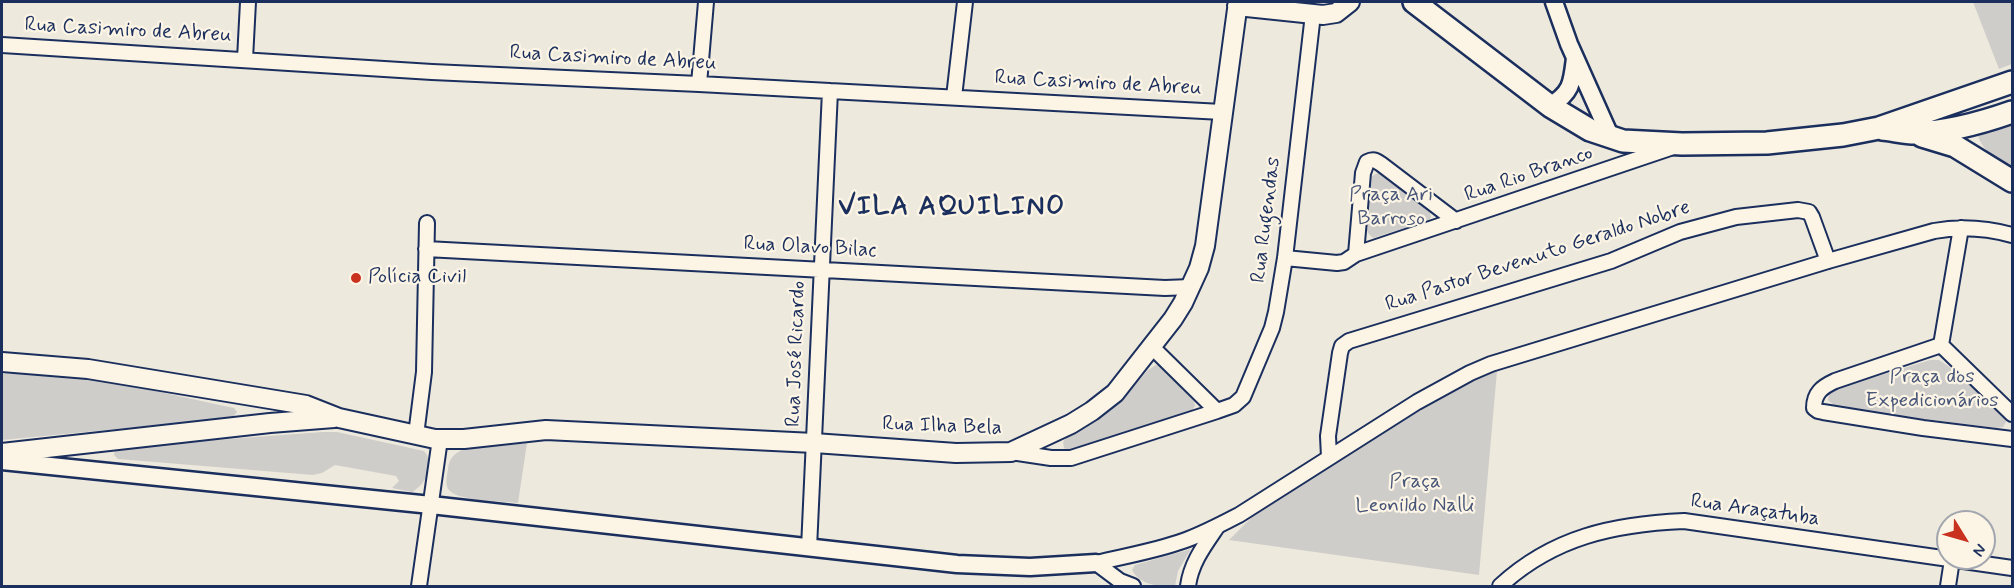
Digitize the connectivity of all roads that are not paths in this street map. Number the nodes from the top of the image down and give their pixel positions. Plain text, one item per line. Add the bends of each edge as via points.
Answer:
1 (248, 2) edge
2 (706, 2) edge
3 (965, 2) edge
4 (1350, 2) edge
5 (1414, 2) edge
6 (1554, 2) edge
7 (1238, 4) edge
8 (1313, 14) junction
9 (2, 45) edge
10 (1575, 57) junction
11 (244, 59) junction
12 (2013, 82) edge
13 (699, 84) junction
14 (830, 91) junction
15 (1982, 92) junction
16 (954, 97) junction
17 (1550, 106) junction
18 (1222, 112) junction
19 (2008, 114) edge
20 (1967, 127) junction
21 (1879, 128) junction
22 (1913, 133) junction
23 (1611, 138) junction
24 (1682, 144) junction
25 (1981, 161) junction
26 (2013, 180) edge
27 (1456, 221) junction
28 (428, 223) dead end
29 (1961, 228) junction
30 (2013, 235) edge
31 (426, 249) junction
32 (1356, 254) junction
33 (1285, 258) junction
34 (1828, 261) junction
35 (821, 269) junction
36 (1191, 287) junction
37 (1941, 345) junction
38 (1152, 347) junction
39 (2, 362) edge
40 (1217, 411) junction
41 (2013, 414) edge
42 (339, 418) junction
43 (417, 435) junction
44 (440, 439) junction
45 (2013, 439) edge
46 (814, 443) junction
47 (1011, 452) junction
48 (2, 453) edge
49 (1329, 457) junction
50 (2, 461) edge
51 (431, 505) junction
52 (1217, 526) junction
53 (809, 548) junction
54 (1936, 558) edge
55 (1096, 563) junction
56 (1996, 566) edge
57 (2013, 568) edge
58 (1950, 570) edge
59 (1502, 584) edge
60 (1125, 585) edge
61 (419, 586) edge
62 (1188, 586) edge
63 (1948, 586) edge

1 - 11 street
2 - 13 street
3 - 16 street
4 - 8 main road via 1335,12
5 - 17 main road
6 - 10 street
7 - 8 main road
7 - 18 main road, Rua Ilha Bela
8 - 33 street, Rua Rugendas
9 - 11 street, Rua Casimiro de Abreu
10 - 17 street via 1570,88
10 - 23 street
11 - 13 street, Rua Casimiro de Abreu
12 - 15 main road
13 - 14 street, Rua Casimiro de Abreu
14 - 16 street, Rua Casimiro de Abreu
14 - 35 street, Rua José Ricardo
15 - 20 main road via 1971,107
15 - 21 main road
16 - 18 street, Rua Casimiro de Abreu
17 - 23 main road
18 - 36 main road, Rua Ilha Bela via 1205,246
19 - 20 main road
20 - 22 main road
20 - 25 main road
21 - 22 main road
21 - 24 main road via 1767,143
22 - 25 main road via 1955,146
23 - 24 main road
24 - 27 street, Rua Rio Branco
25 - 26 main road
27 - 32 street, Rua Rio Branco
27 - 32 street via 1371,160 1363,173
28 - 31 street
29 - 30 street
29 - 34 street via 1934,231
29 - 37 street
31 - 35 street, Rua Olavo Bilac
31 - 43 street via 424,372
32 - 33 street, Rua Rio Branco via 1337,263
33 - 40 street, Rua Rugendas via 1272,328 1247,390 1234,405
34 - 49 street via 1481,368
34 - 49 street, Rua Pastor Bevenuto Geraldo Nobre via 1809,212 1736,216 1680,232 1611,261 1349,341 1340,353 1328,436
35 - 36 street, Rua Olavo Bilac
35 - 46 street, Rua José Ricardo
36 - 38 main road, Rua Ilha Bela
37 - 41 street
37 - 45 street via 1823,386 1815,397 1815,408
38 - 40 street
38 - 47 main road, Rua Ilha Bela via 1115,393 1092,411
39 - 42 main road via 140,376 306,405
40 - 47 street, Rua Rugendas via 1071,458
42 - 43 main road, Rua Ilha Bela
42 - 48 main road
43 - 44 main road, Rua Ilha Bela
44 - 46 main road, Rua Ilha Bela via 546,430
44 - 51 street
46 - 47 main road, Rua Ilha Bela via 956,453
46 - 53 street, Rua José Ricardo
49 - 52 street
50 - 51 street
51 - 53 street
51 - 61 street
52 - 55 street via 1184,541
52 - 62 street via 1198,554
53 - 55 street via 957,564 1030,567
54 - 59 street, Rua Araçatuba via 1684,521 1644,523 1574,540 1545,553
55 - 60 street
56 - 57 street, Rua Araçatuba
58 - 63 street

